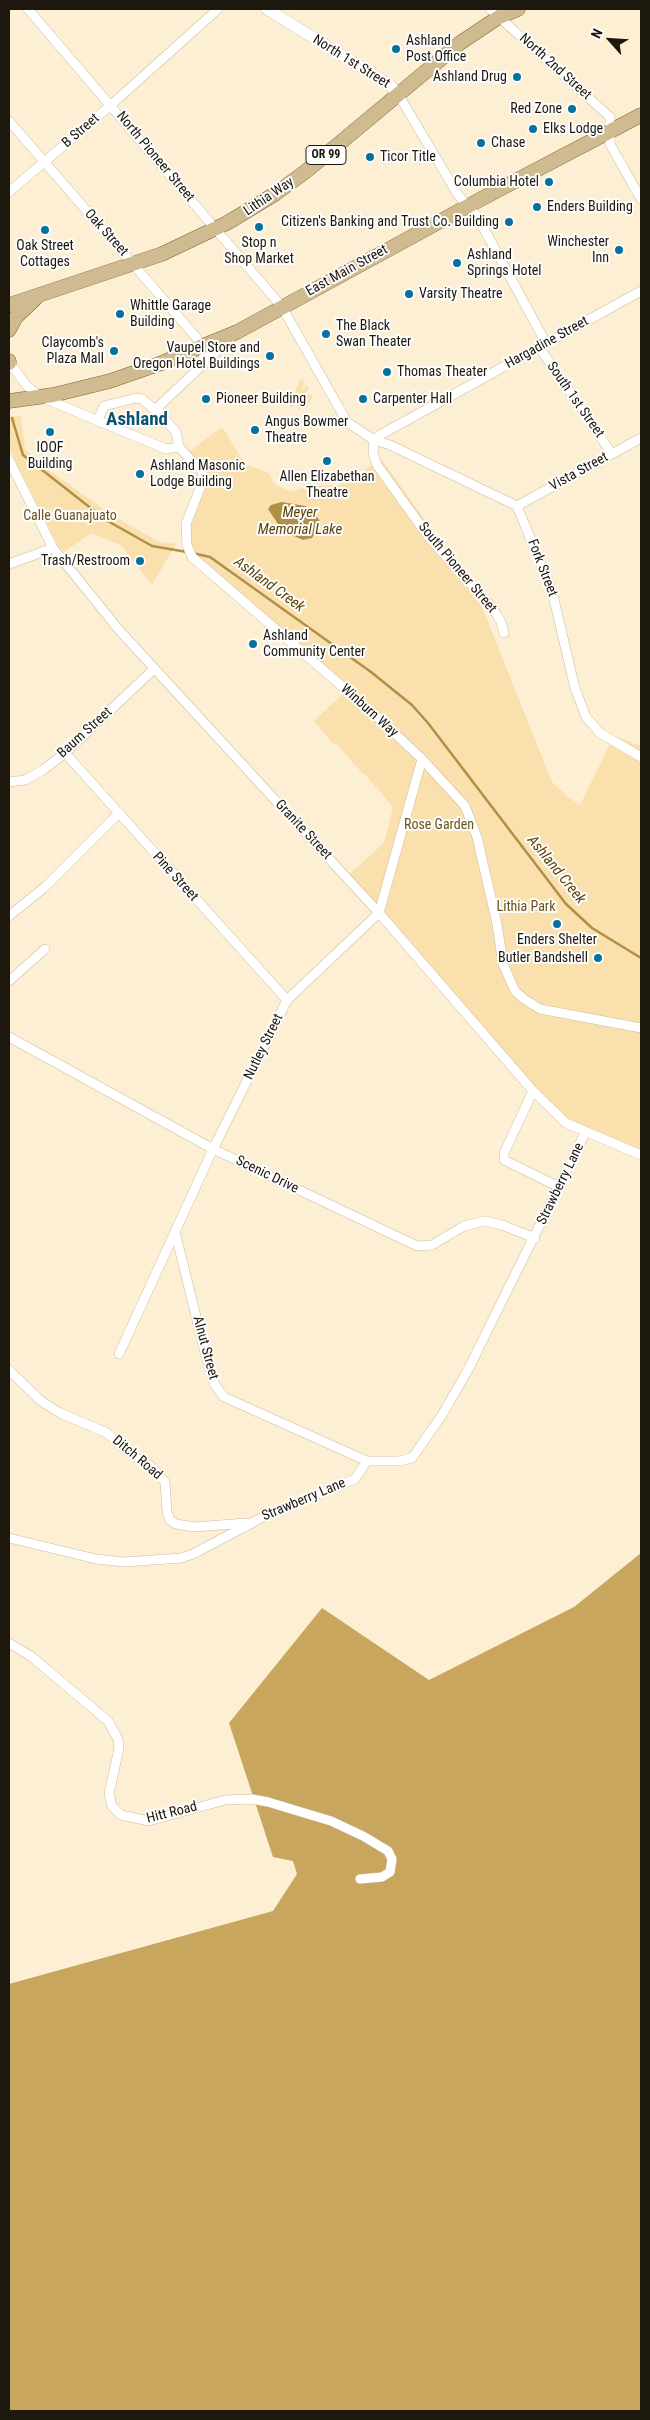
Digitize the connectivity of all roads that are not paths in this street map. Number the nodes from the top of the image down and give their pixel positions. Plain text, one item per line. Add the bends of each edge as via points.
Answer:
1 (28, 9) edge
2 (218, 9) edge
3 (267, 9) edge
4 (518, 9) edge
5 (496, 12) edge
6 (398, 94) junction
7 (111, 105) junction
8 (641, 115) edge
9 (9, 121) edge
10 (610, 130) junction
11 (45, 163) junction
12 (9, 192) edge
13 (641, 199) edge
14 (468, 206) junction
15 (216, 229) junction
16 (134, 264) junction
17 (641, 291) edge
18 (38, 296) junction
19 (9, 305) edge
20 (282, 307) junction
21 (9, 330) edge
22 (237, 332) junction
23 (543, 345) junction
24 (201, 346) junction
25 (9, 362) edge
26 (199, 369) junction
27 (41, 397) junction
28 (13, 401) edge
29 (159, 413) junction
30 (101, 423) junction
31 (641, 438) edge
32 (374, 440) junction
33 (179, 447) junction
34 (612, 454) junction
35 (9, 460) edge
36 (517, 506) junction
37 (53, 548) junction
38 (9, 564) edge
39 (504, 633) dead end
40 (154, 669) junction
41 (65, 753) junction
42 (641, 757) edge
43 (422, 759) junction
44 (9, 782) edge
45 (118, 814) junction
46 (379, 913) junction
47 (9, 916) edge
48 (46, 949) dead end
49 (9, 981) edge
50 (287, 1000) junction
51 (641, 1028) edge
52 (9, 1037) edge
53 (533, 1092) junction
54 (585, 1133) junction
55 (214, 1149) junction
56 (641, 1156) edge
57 (559, 1187) junction
58 (175, 1231) junction
59 (535, 1238) junction
60 (119, 1354) dead end
61 (9, 1370) edge
62 (368, 1461) junction
63 (249, 1523) junction
64 (9, 1538) edge
65 (9, 1643) edge
66 (360, 1879) dead end

1 - 7 street, North Pioneer Street
2 - 7 street, B Street
3 - 6 street, North 1st Street via 390,84
4 - 5 main road, Lithia Way / OR 99
5 - 6 main road, Lithia Way / OR 99
5 - 10 street, North 2nd Street via 608,114
6 - 14 street, North 1st Street via 458,195
6 - 15 main road, Lithia Way / OR 99 via 304,172 258,205
7 - 11 street, B Street
7 - 15 street, North Pioneer Street
8 - 10 main road, East Main Street
9 - 11 street, Oak Street
10 - 13 street, North 2nd Street via 610,144
10 - 14 main road, East Main Street
11 - 12 street, B Street
11 - 16 street, Oak Street
14 - 20 main road, East Main Street
14 - 23 street, South 1st Street via 477,216
15 - 16 main road, Lithia Way / OR 99
15 - 20 street, North Pioneer Street
16 - 18 main road, Lithia Way / OR 99
16 - 24 street, Oak Street
17 - 23 street, Hargadine Street
18 - 19 main road, Lithia Way / OR 99
18 - 21 main road via 16,317
20 - 22 main road, East Main Street
20 - 32 street via 347,422
22 - 24 main road, East Main Street
22 - 26 street
23 - 32 street, Hargadine Street
23 - 34 street, South 1st Street
24 - 26 street via 204,360
24 - 27 main road, East Main Street via 110,381
25 - 27 street via 27,386
26 - 29 street via 159,404
27 - 28 main road, East Main Street
27 - 30 street
29 - 30 street, Winburn Way via 136,398 104,406 98,417
29 - 33 street, Winburn Way via 176,432
30 - 33 street via 166,449
31 - 34 street, Vista Street
32 - 36 street
32 - 39 street, South Pioneer Street via 373,453 377,465 431,540 492,607
33 - 43 street, Winburn Way via 203,473 186,524 188,549 194,560
34 - 36 street, Vista Street
35 - 37 street, Granite Street
36 - 42 street, Fork Street via 552,591 575,688 586,717 600,733
37 - 38 street
37 - 40 street, Granite Street via 118,630
40 - 41 street, Baum Street
40 - 46 street, Granite Street
41 - 44 street, Baum Street via 26,780
41 - 45 street, Pine Street
43 - 46 street
43 - 51 street, Winburn Way via 465,806 473,821 503,964 515,991 540,1009
45 - 47 street via 45,887
45 - 50 street, Pine Street
46 - 50 street, Nutley Street
46 - 53 street, Granite Street
48 - 49 street
50 - 55 street, Nutley Street
52 - 55 street, Scenic Drive
53 - 54 street, Granite Street via 566,1124
53 - 57 street via 504,1153 504,1160
54 - 56 street, Granite Street
54 - 57 street, Strawberry Lane
55 - 58 street, Nutley Street
55 - 59 street, Scenic Drive via 418,1246 432,1245 464,1226 485,1221 502,1224
57 - 59 street, Strawberry Lane
58 - 60 street, Nutley Street
58 - 62 street, Alnut Street via 206,1356 218,1391 235,1403
59 - 62 street, Strawberry Lane via 470,1368 418,1451 412,1458 399,1461
61 - 63 street, Ditch Road via 41,1401 60,1413 107,1433 132,1456 152,1467 165,1482 167,1512 176,1524 194,1527
62 - 63 street, Strawberry Lane via 355,1479
63 - 64 street, Strawberry Lane via 193,1554 170,1560 124,1562 96,1559
65 - 66 street, Hitt Road via 32,1657 108,1720 119,1748 119,1760 110,1788 110,1800 116,1812 127,1818 149,1821 238,1799 260,1800 305,1812 363,1836 388,1851 392,1858 390,1872 382,1877

